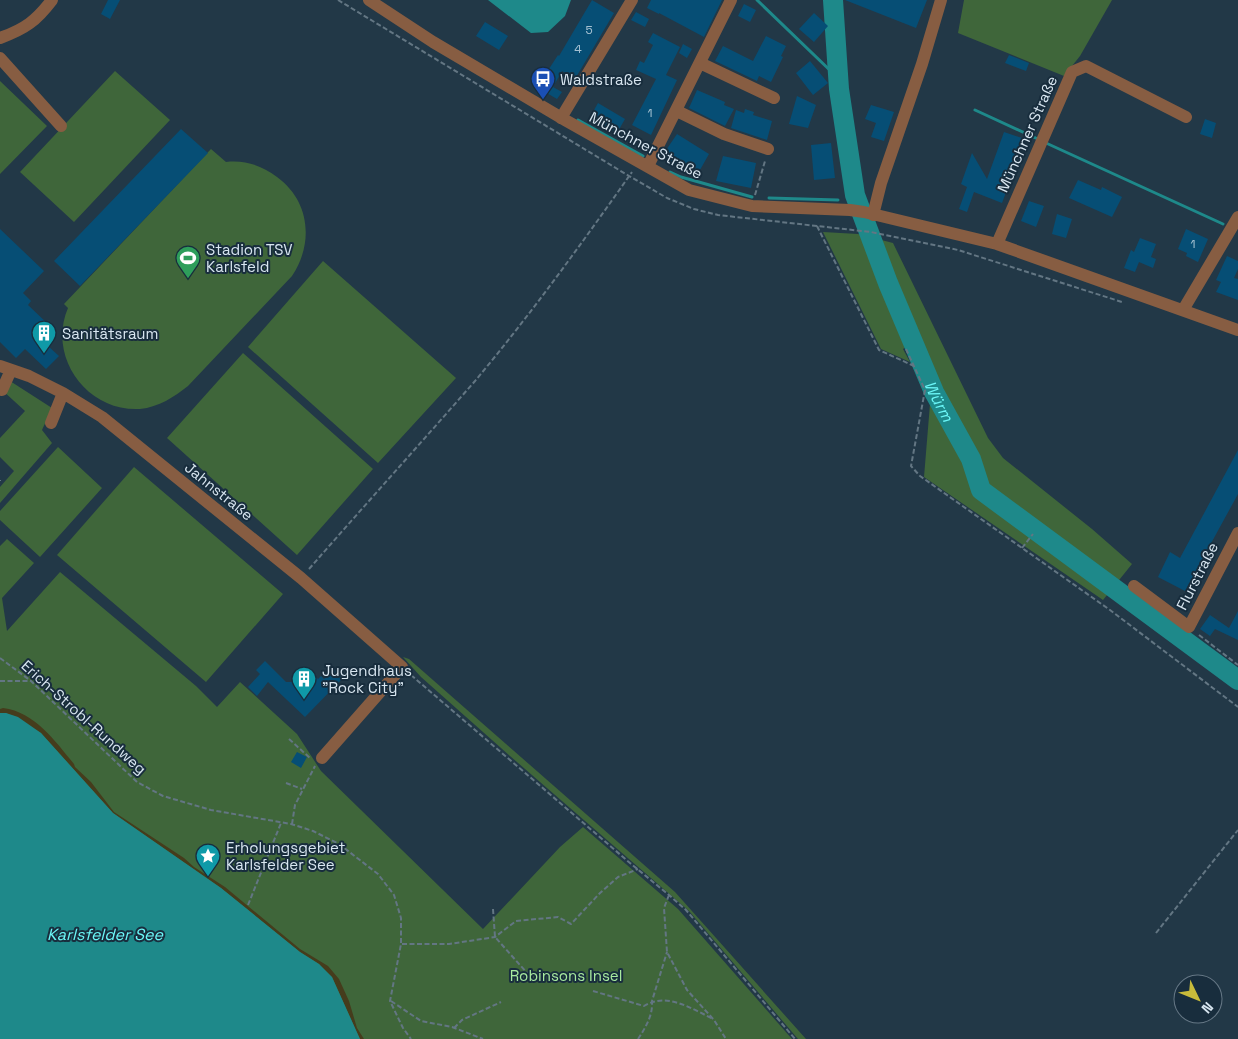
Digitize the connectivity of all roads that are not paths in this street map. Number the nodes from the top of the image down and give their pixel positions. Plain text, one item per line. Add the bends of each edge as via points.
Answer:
1 (52, 0) edge
2 (369, 0) edge
3 (632, 0) edge
4 (731, 0) edge
5 (941, 0) edge
6 (0, 38) edge
7 (0, 58) edge
8 (700, 63) junction
9 (774, 98) dead end
10 (677, 111) junction
11 (1186, 116) dead end
12 (561, 118) junction
13 (61, 126) dead end
14 (768, 149) road end
15 (648, 166) junction
16 (869, 214) junction
17 (1238, 217) edge
18 (996, 244) junction
19 (1183, 310) junction
20 (1238, 330) edge
21 (5, 368) edge
22 (2, 390) dead end
23 (63, 393) junction
24 (51, 423) dead end
25 (1238, 532) edge
26 (1134, 586) dead end
27 (321, 758) road end

1 - 6 street via 39,17 19,31
2 - 12 street, Münchner Straße
3 - 12 street
4 - 8 street
5 - 16 street
7 - 13 street
8 - 9 street
8 - 10 street
10 - 14 street via 724,134
10 - 15 street
11 - 18 street, Münchner Straße via 1086,66 1072,72
12 - 15 street, Münchner Straße
15 - 16 street, Münchner Straße via 689,190 752,206 850,210
16 - 18 street, Münchner Straße
17 - 19 street
18 - 19 street, Münchner Straße
19 - 20 street, Münchner Straße
21 - 22 street
21 - 23 street, Jahnstraße
23 - 24 street
23 - 27 street, Jahnstraße via 102,417 300,578 402,666
25 - 26 street, Flurstraße via 1189,627

